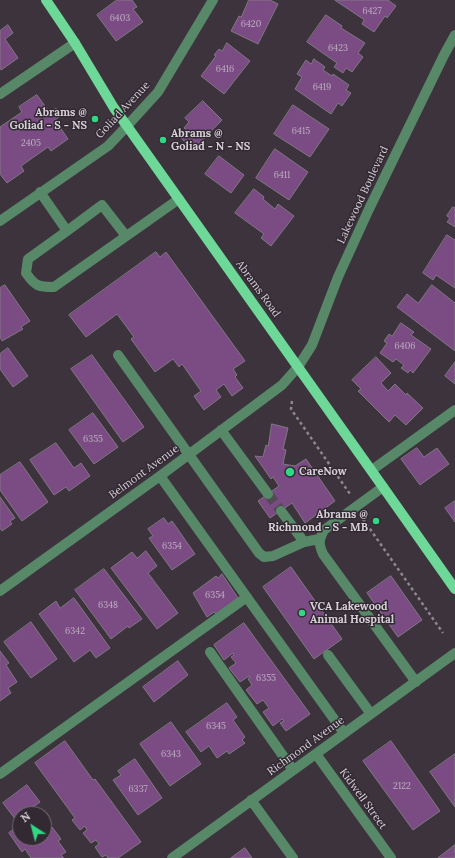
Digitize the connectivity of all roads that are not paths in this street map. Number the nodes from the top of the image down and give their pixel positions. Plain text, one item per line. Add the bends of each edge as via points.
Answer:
1 (46, 0) edge
2 (213, 0) edge
3 (455, 35) edge
4 (75, 43) junction
5 (0, 94) edge
6 (127, 126) junction
7 (40, 192) junction
8 (179, 199) junction
9 (0, 221) edge
10 (67, 231) junction
11 (126, 236) junction
12 (118, 355) dead end
13 (298, 367) junction
14 (455, 410) edge
15 (221, 430) junction
16 (188, 455) junction
17 (372, 470) junction
18 (160, 476) junction
19 (383, 486) junction
20 (268, 494) tunnel mouth
21 (281, 511) tunnel mouth
22 (319, 539) junction
23 (304, 542) junction
24 (455, 589) edge
25 (0, 591) edge
26 (246, 597) junction
27 (210, 652) dead end
28 (455, 653) edge
29 (328, 656) dead end
30 (416, 682) junction
31 (371, 714) junction
32 (344, 733) junction
33 (316, 754) junction
34 (294, 770) junction
35 (0, 774) edge
36 (251, 800) junction
37 (172, 858) edge
38 (293, 858) edge
39 (391, 858) edge

1 - 4 main road, Abrams Road
2 - 6 street, Goliad Avenue via 158,92
3 - 13 street, Lakewood Boulevard via 369,209 338,277 312,345
4 - 5 street
4 - 6 main road, Abrams Road
6 - 7 street, Goliad Avenue via 108,146
6 - 8 main road, Abrams Road
7 - 9 street, Goliad Avenue
7 - 10 street
8 - 11 street
8 - 13 main road, Abrams Road
10 - 11 street via 102,205
10 - 11 street via 28,259 26,273 33,283 43,287 54,287
12 - 16 street
13 - 15 street, Belmont Avenue via 282,385
13 - 17 main road, Abrams Road
14 - 17 street
15 - 16 street, Belmont Avenue
15 - 20 street
16 - 18 street, Belmont Avenue
16 - 23 street via 259,554 264,557 273,556
17 - 19 main road, Abrams Road
18 - 25 street, Belmont Avenue
18 - 26 street
19 - 22 street via 324,530
19 - 24 main road, Abrams Road
21 - 23 street
22 - 23 street
22 - 30 street via 323,554
26 - 32 street
26 - 35 street
27 - 34 street
28 - 30 street, Richmond Avenue
29 - 31 street
30 - 31 street, Richmond Avenue
31 - 32 street, Richmond Avenue
32 - 33 street, Richmond Avenue
33 - 34 street, Richmond Avenue
33 - 39 street, Kidwell Street
34 - 36 street, Richmond Avenue
36 - 37 street, Richmond Avenue
36 - 38 street

